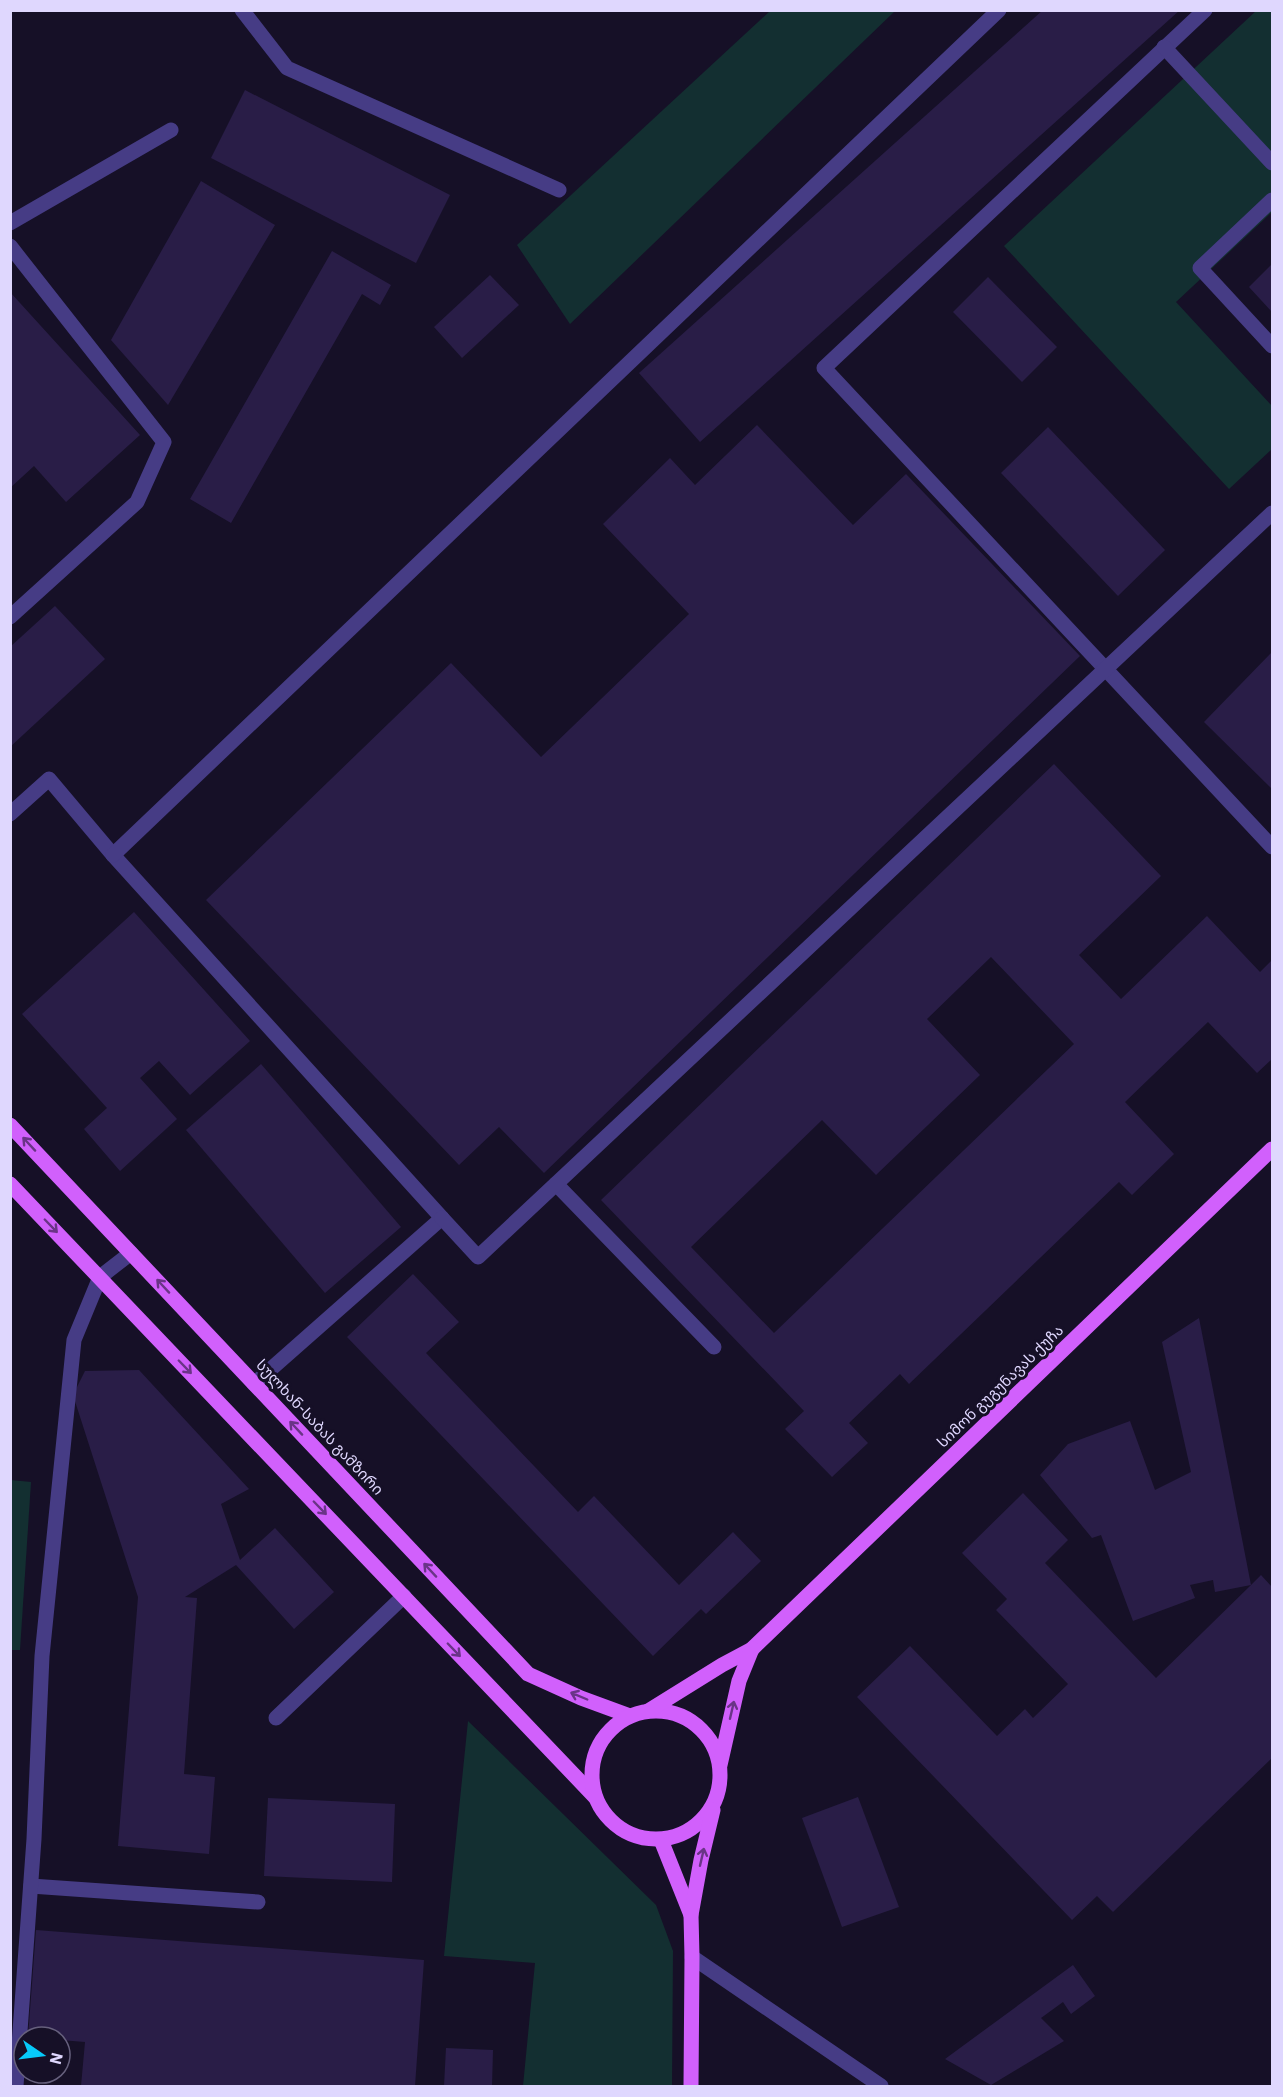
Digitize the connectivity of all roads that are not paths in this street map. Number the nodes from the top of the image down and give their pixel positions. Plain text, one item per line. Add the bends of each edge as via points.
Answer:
1 (242, 10) edge
2 (999, 10) edge
3 (1205, 10) edge
4 (1164, 47) junction
5 (171, 130) dead end
6 (1272, 163) edge
7 (559, 190) dead end
8 (1272, 200) edge
9 (10, 223) edge
10 (10, 246) edge
11 (1272, 346) edge
12 (1272, 513) edge
13 (10, 617) edge
14 (1107, 670) junction
15 (10, 814) edge
16 (1272, 847) edge
17 (113, 855) junction
18 (10, 1125) edge
19 (1272, 1149) edge
20 (10, 1184) edge
21 (556, 1184) junction
22 (442, 1218) junction
23 (131, 1253) junction
24 (100, 1277) junction
25 (714, 1347) dead end
26 (255, 1384) junction
27 (404, 1596) junction
28 (752, 1649) junction
29 (648, 1711) junction
30 (630, 1716) junction
31 (276, 1718) dead end
32 (720, 1767) junction
33 (595, 1797) junction
34 (716, 1798) junction
35 (661, 1840) junction
36 (31, 1886) junction
37 (258, 1902) dead end
38 (691, 1915) junction
39 (692, 1957) junction
40 (16, 2086) edge
41 (690, 2086) edge
42 (881, 2086) edge

1 - 7 street via 287,68
2 - 17 street
3 - 4 street
4 - 6 street
4 - 14 street via 824,368
5 - 9 street
8 - 11 street via 1200,268
10 - 13 street via 164,442 137,502
12 - 14 street
14 - 16 street
14 - 21 street
15 - 17 street via 49,779
17 - 22 street
23 -> 18 main road, სულხან-საბას გამზირი
19 - 28 main road, სიმონ გუგუნავას ქუჩა
20 -> 24 main road
21 - 22 street via 478,1257
21 - 25 street
22 - 26 street
23 - 24 street
26 -> 23 main road, სულხან-საბას გამზირი
24 -> 27 main road
24 - 36 street via 74,1340 42,1656
30 -> 26 main road, სულხან-საბას გამზირი via 528,1674
27 - 31 street
27 -> 33 main road
28 - 29 main road, სიმონ გუგუნავას ქუჩა
32 -> 28 main road, სიმონ გუგუნავას ქუჩა via 738,1681
29 - 30 main road
29 - 32 main road via 686,1718 702,1730 714,1747
30 - 33 main road via 617,1724 598,1747 591,1776
32 - 34 main road
33 - 35 main road via 605,1815 621,1830 640,1838
34 - 35 main road via 704,1819 684,1833
38 -> 34 main road
35 - 38 main road
36 - 37 street
36 - 40 street
38 - 39 main road
39 - 41 main road
39 - 42 street

